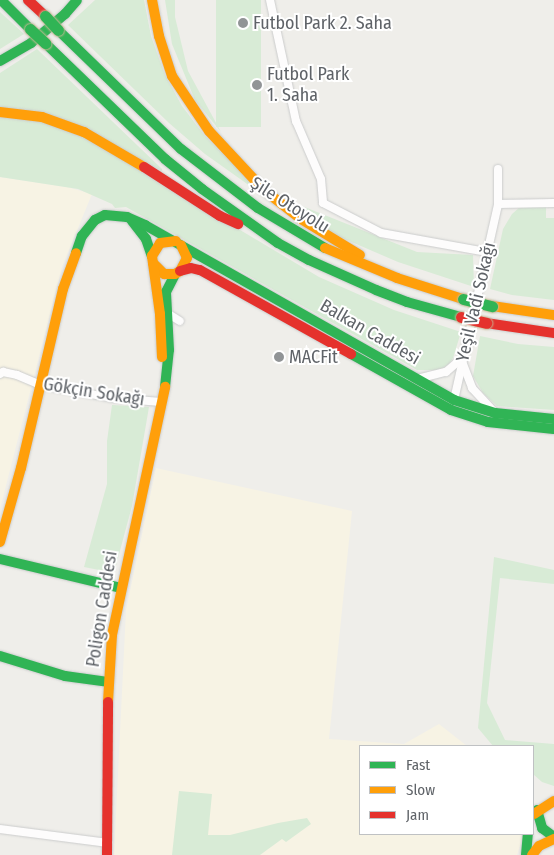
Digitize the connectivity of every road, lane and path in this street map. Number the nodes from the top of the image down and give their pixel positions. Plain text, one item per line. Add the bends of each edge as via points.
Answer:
1 (1, 0) edge
2 (28, 0) edge
3 (77, 0) edge
4 (152, 0) edge
5 (270, 0) edge
6 (0, 61) edge
7 (0, 112) edge
8 (498, 169) dead end
9 (554, 203) edge
10 (498, 204) junction
11 (127, 217) junction
12 (178, 243) junction
13 (278, 243) junction
14 (487, 252) junction
15 (152, 258) junction
16 (178, 272) junction
17 (397, 278) junction
18 (167, 313) junction
19 (554, 315) edge
20 (180, 321) dead end
21 (554, 333) edge
22 (464, 358) junction
23 (0, 374) edge
24 (417, 379) junction
25 (40, 384) junction
26 (161, 402) junction
27 (453, 405) junction
28 (494, 413) junction
29 (554, 419) edge
30 (554, 430) edge
31 (0, 542) edge
32 (0, 559) edge
33 (121, 588) junction
34 (0, 656) edge
35 (108, 682) junction
36 (554, 801) edge
37 (535, 813) edge
38 (0, 829) edge
39 (528, 835) edge
40 (554, 838) edge
41 (108, 843) junction
42 (107, 855) edge
43 (526, 855) edge
44 (532, 855) edge

1 - 13 main road, Şile Otoyolu, bridge via 165,159
2 - 17 main road, Şile Otoyolu, bridge via 148,118 234,190 314,242
3 - 6 main road via 31,43
4 - 17 main road via 172,76 208,131 264,190 301,219
5 - 14 street via 296,121 321,178 323,203 382,233
7 - 13 main road via 42,117 84,132 220,216
8 - 10 street, Yeşil Vadi Sokağı
9 - 10 street
10 - 14 street, Yeşil Vadi Sokağı
11 - 12 main road, Balkan Caddesi
11 - 15 main road via 146,239
11 - 25 main road, Balkan Caddesi via 105,215 95,220 82,236 61,295
12 - 15 main road via 160,243
12 - 16 main road via 187,258
12 - 24 main road, Balkan Caddesi
13 - 21 main road, Şile Otoyolu, bridge via 309,260 407,302 461,318
14 - 22 street, Yeşil Vadi Sokağı
15 - 16 main road via 158,271 164,274
15 - 26 main road via 161,333
16 - 18 main road via 166,292
16 - 27 main road, Balkan Caddesi via 191,268 200,270
17 - 19 main road, Şile Otoyolu, bridge via 492,306
18 - 20 street
18 - 26 main road via 168,357
22 - 24 street via 446,372
22 - 27 street, Yeşil Vadi Sokağı
22 - 28 street via 472,388
23 - 25 street, Gökçin Sokağı via 18,375
24 - 27 main road, Balkan Caddesi
25 - 26 street, Gökçin Sokağı via 112,398
25 - 31 main road, Balkan Caddesi
26 - 33 main road, Poligon Caddesi
27 - 28 main road, Balkan Caddesi
27 - 30 main road, Balkan Caddesi via 488,422
28 - 29 main road, Balkan Caddesi
32 - 33 main road
33 - 35 main road, Poligon Caddesi
34 - 35 main road via 65,676
35 - 41 main road, Poligon Caddesi
36 - 37 main road
37 - 40 main road via 542,828
38 - 41 street
39 - 43 main road
40 - 44 main road via 539,846
41 - 42 main road, Poligon Caddesi

